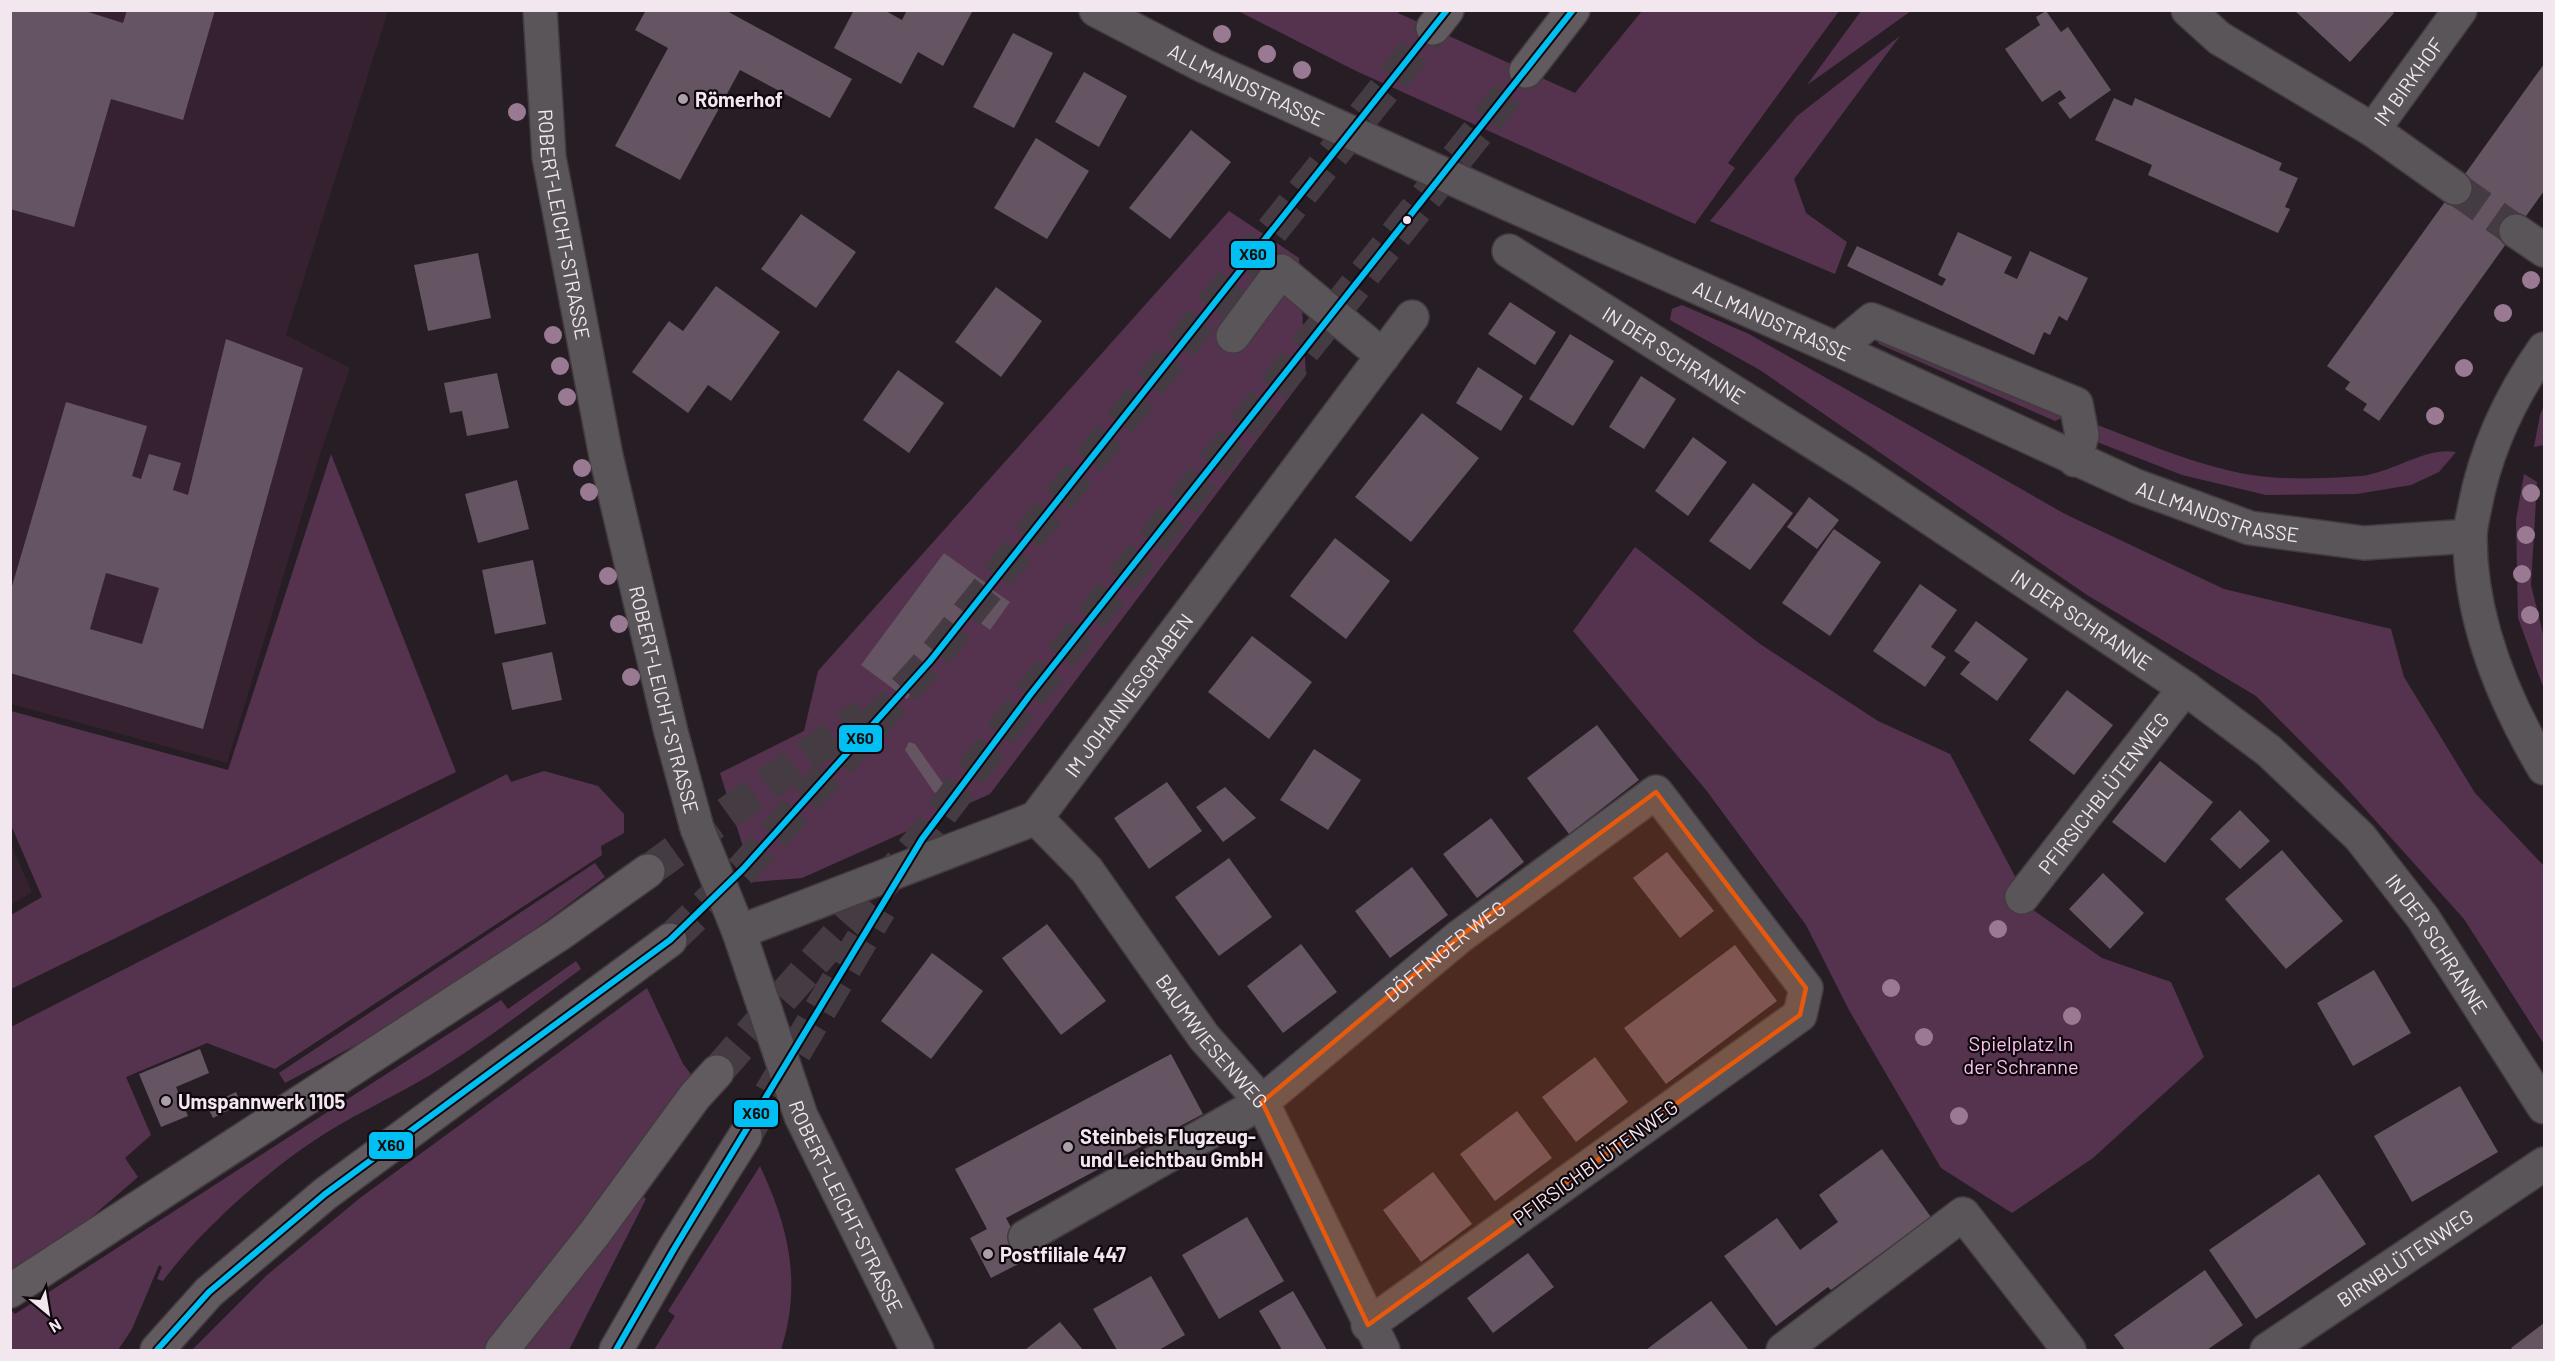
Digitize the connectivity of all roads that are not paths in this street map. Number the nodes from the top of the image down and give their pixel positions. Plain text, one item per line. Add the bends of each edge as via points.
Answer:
1 (540, 10) edge
2 (1096, 10) edge
3 (1573, 10) edge
4 (2188, 10) edge
5 (2460, 10) edge
6 (1526, 71) tunnel mouth
7 (2373, 130) junction
8 (2455, 189) tunnel mouth
9 (2516, 231) tunnel mouth
10 (2544, 250) edge
11 (1509, 251) dead end
12 (1412, 317) dead end
13 (1233, 336) dead end
14 (1838, 349) junction
15 (2544, 349) edge
16 (1383, 356) junction
17 (2075, 460) junction
18 (2469, 536) junction
19 (2185, 688) junction
20 (2544, 768) edge
21 (1036, 818) junction
22 (648, 871) tunnel mouth
23 (2022, 897) dead end
24 (739, 932) junction
25 (670, 940) tunnel mouth
26 (1806, 988) joint
27 (717, 1072) tunnel mouth
28 (1262, 1102) junction
29 (2544, 1107) edge
30 (745, 1136) tunnel mouth
31 (2544, 1164) edge
32 (1025, 1237) dead end
33 (10, 1292) edge
34 (1375, 1338) edge
35 (907, 1347) edge
36 (157, 1350) edge
37 (502, 1350) edge
38 (616, 1350) edge
39 (1783, 1350) edge
40 (2068, 1350) edge
41 (2267, 1350) edge

1 - 24 street, ROBERT-LEICHT-STRASSE via 549,157 606,456 697,828
2 - 14 street, ALLMANDSTRASSE via 1203,66
3 - 6 highway
4 - 7 street via 2219,38
5 - 7 street, IM BIRKHOF
7 - 8 street, IM BIRKHOF
9 - 10 street
11 - 19 street, IN DER SCHRANNE via 1861,472
12 - 16 street, IM JOHANNESGRABEN
13 - 16 street via 1281,271
14 - 17 street, ALLMANDSTRASSE
14 - 17 street via 1872,320 2076,404 2082,435
15 - 18 street via 2522,380 2491,448
16 - 21 street, IM JOHANNESGRABEN
17 - 18 street, ALLMANDSTRASSE via 2250,528 2364,543
18 - 20 street via 2475,597 2491,655 2516,720
19 - 23 street, PFIRSICHBLÜTENWEG
19 - 29 street, IN DER SCHRANNE via 2269,751 2360,837 2423,918
21 - 24 street
21 - 28 street, BAUMWIESENWEG via 1087,870 1204,1037
22 - 33 highway via 558,935
24 - 35 street, ROBERT-LEICHT-STRASSE via 801,1116
25 - 36 highway via 325,1194 208,1292
26 - 28 street, DÖFFINGER WEG via 1656,792 1459,938
26 - 34 street, PFIRSICHBLÜTENWEG via 1800,1015
27 - 37 highway
28 - 32 street, DÖFFINGER WEG
28 - 34 street, BAUMWIESENWEG
30 - 38 highway
31 - 41 street, BIRNBLÜTENWEG
39 - 40 street via 1963,1215

